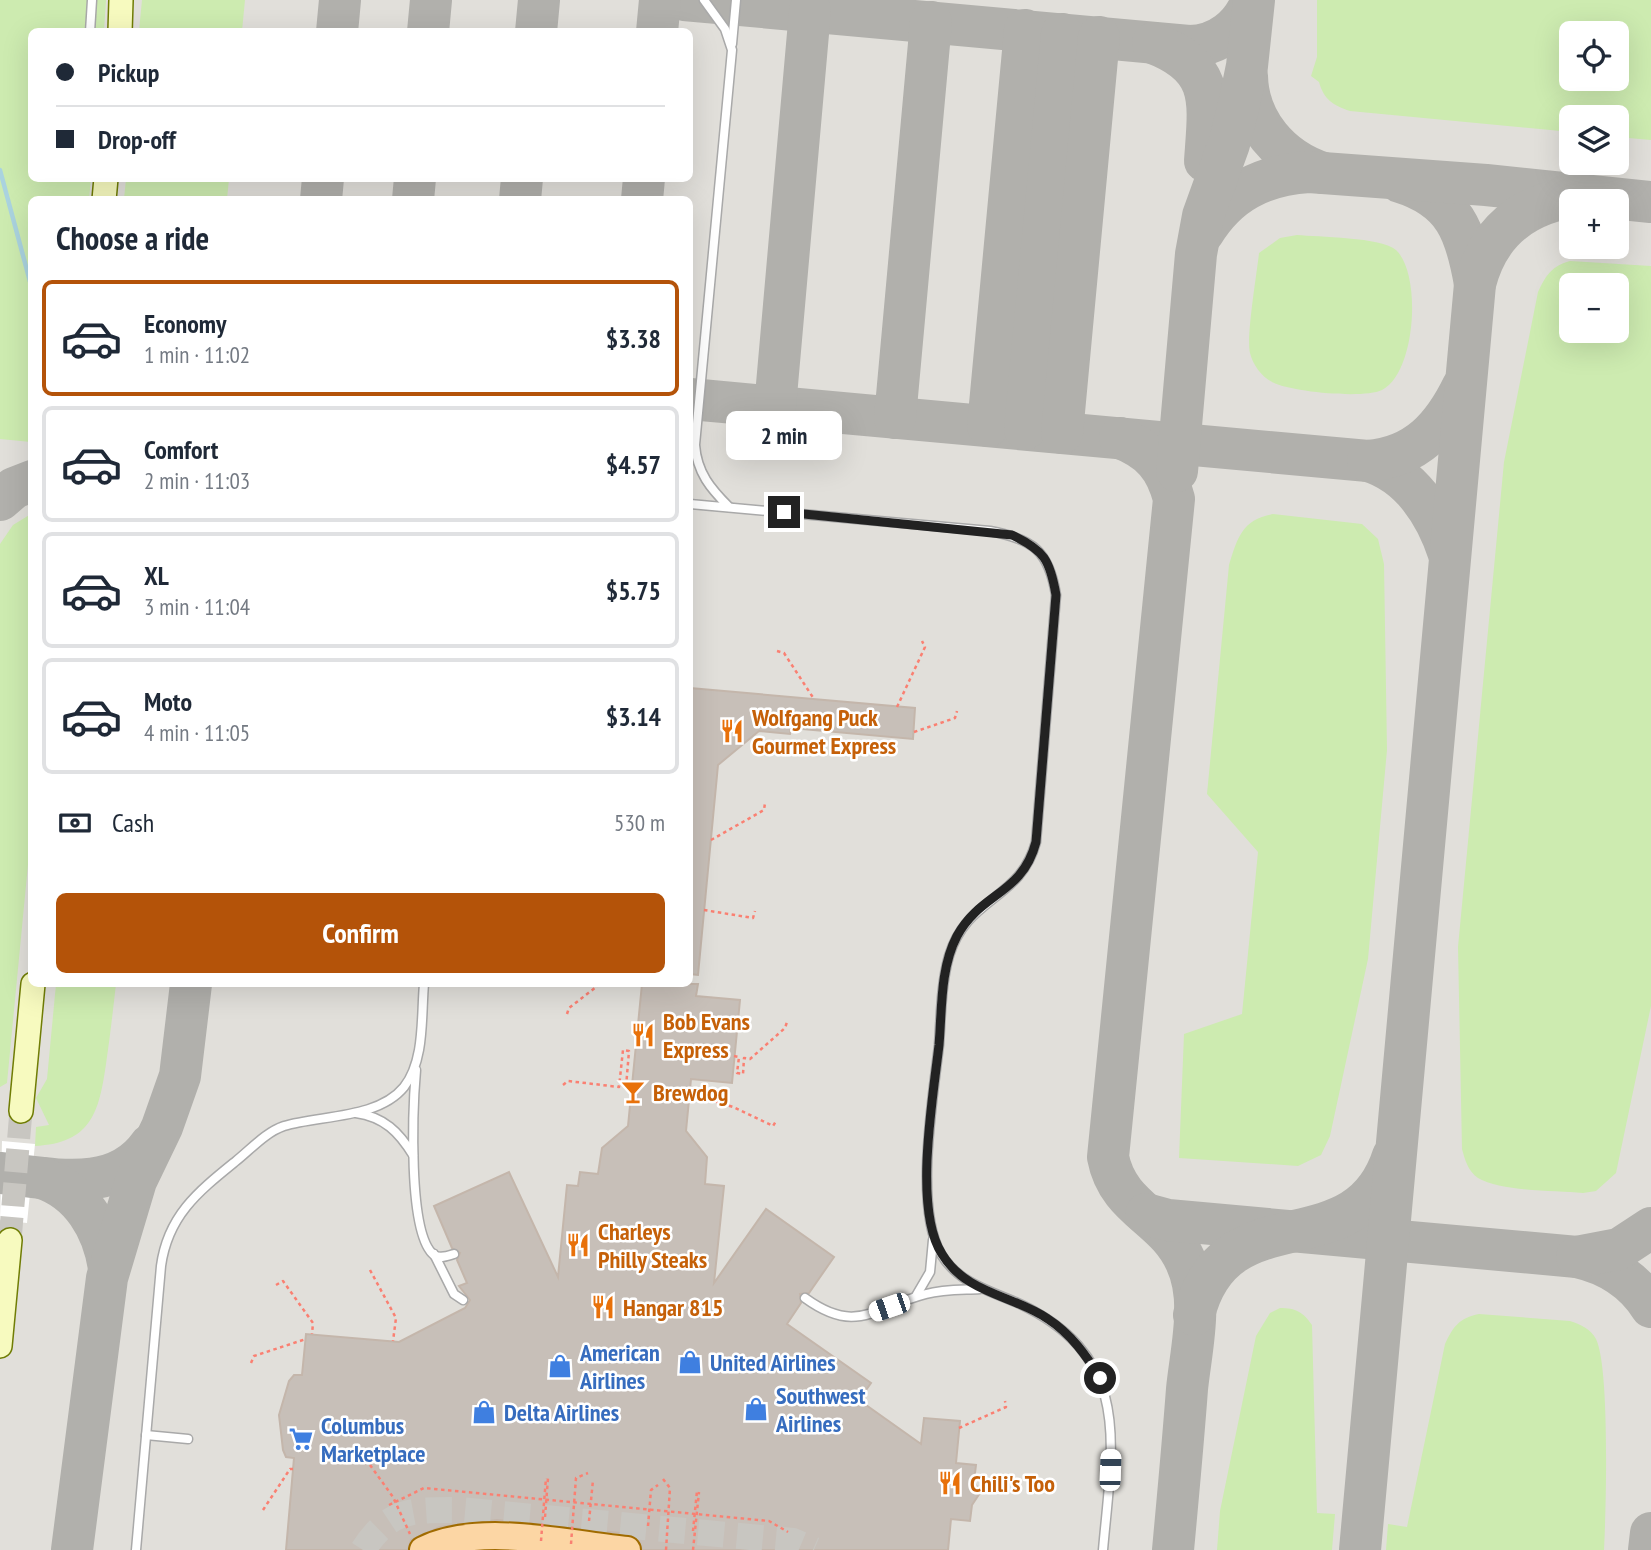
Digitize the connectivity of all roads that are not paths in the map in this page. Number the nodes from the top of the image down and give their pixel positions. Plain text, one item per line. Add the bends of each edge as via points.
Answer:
1 (92, 0) edge
2 (121, 0) edge
3 (704, 0) edge
4 (736, 0) edge
5 (90, 28) edge
6 (120, 28) edge
7 (732, 50) junction
8 (695, 446) junction
9 (693, 453) edge
10 (693, 504) edge
11 (729, 508) junction
12 (33, 987) edge
13 (424, 987) edge
14 (417, 1064) junction
15 (21, 1111) tunnel mouth
16 (346, 1113) junction
17 (414, 1158) junction
18 (933, 1226) junction
19 (10, 1240) tunnel mouth
20 (433, 1254) junction
21 (454, 1254) dead end
22 (980, 1289) junction
23 (914, 1297) junction
24 (805, 1298) dead end
25 (463, 1300) dead end
26 (0, 1346) edge
27 (146, 1435) junction
28 (188, 1439) dead end
29 (418, 1545) edge
30 (136, 1550) edge
31 (627, 1550) edge
32 (1103, 1550) edge

1 - 5 lane
2 - 6 street
3 - 7 lane via 725,29
4 - 7 lane
7 - 8 lane
8 - 9 lane
8 - 11 lane via 705,481
10 - 11 lane
11 - 18 lane via 1012,535 1047,559 1052,575 1056,595 1031,861 1021,877 971,916 957,937 947,968 928,1148
12 - 15 street
13 - 14 lane
14 - 16 lane via 392,1097
14 - 17 lane via 412,1110
16 - 17 lane via 388,1124
16 - 27 lane via 278,1128 181,1210 164,1245
17 - 20 lane via 418,1223
18 - 22 lane via 941,1253
18 - 23 lane via 932,1263
19 - 26 street
20 - 21 lane
20 - 25 lane via 454,1294
22 - 23 lane
22 - 32 lane via 1048,1319 1086,1355 1100,1378 1111,1436
23 - 24 lane via 844,1318
27 - 28 lane
27 - 30 lane
29 - 31 main road via 543,1529 571,1544

